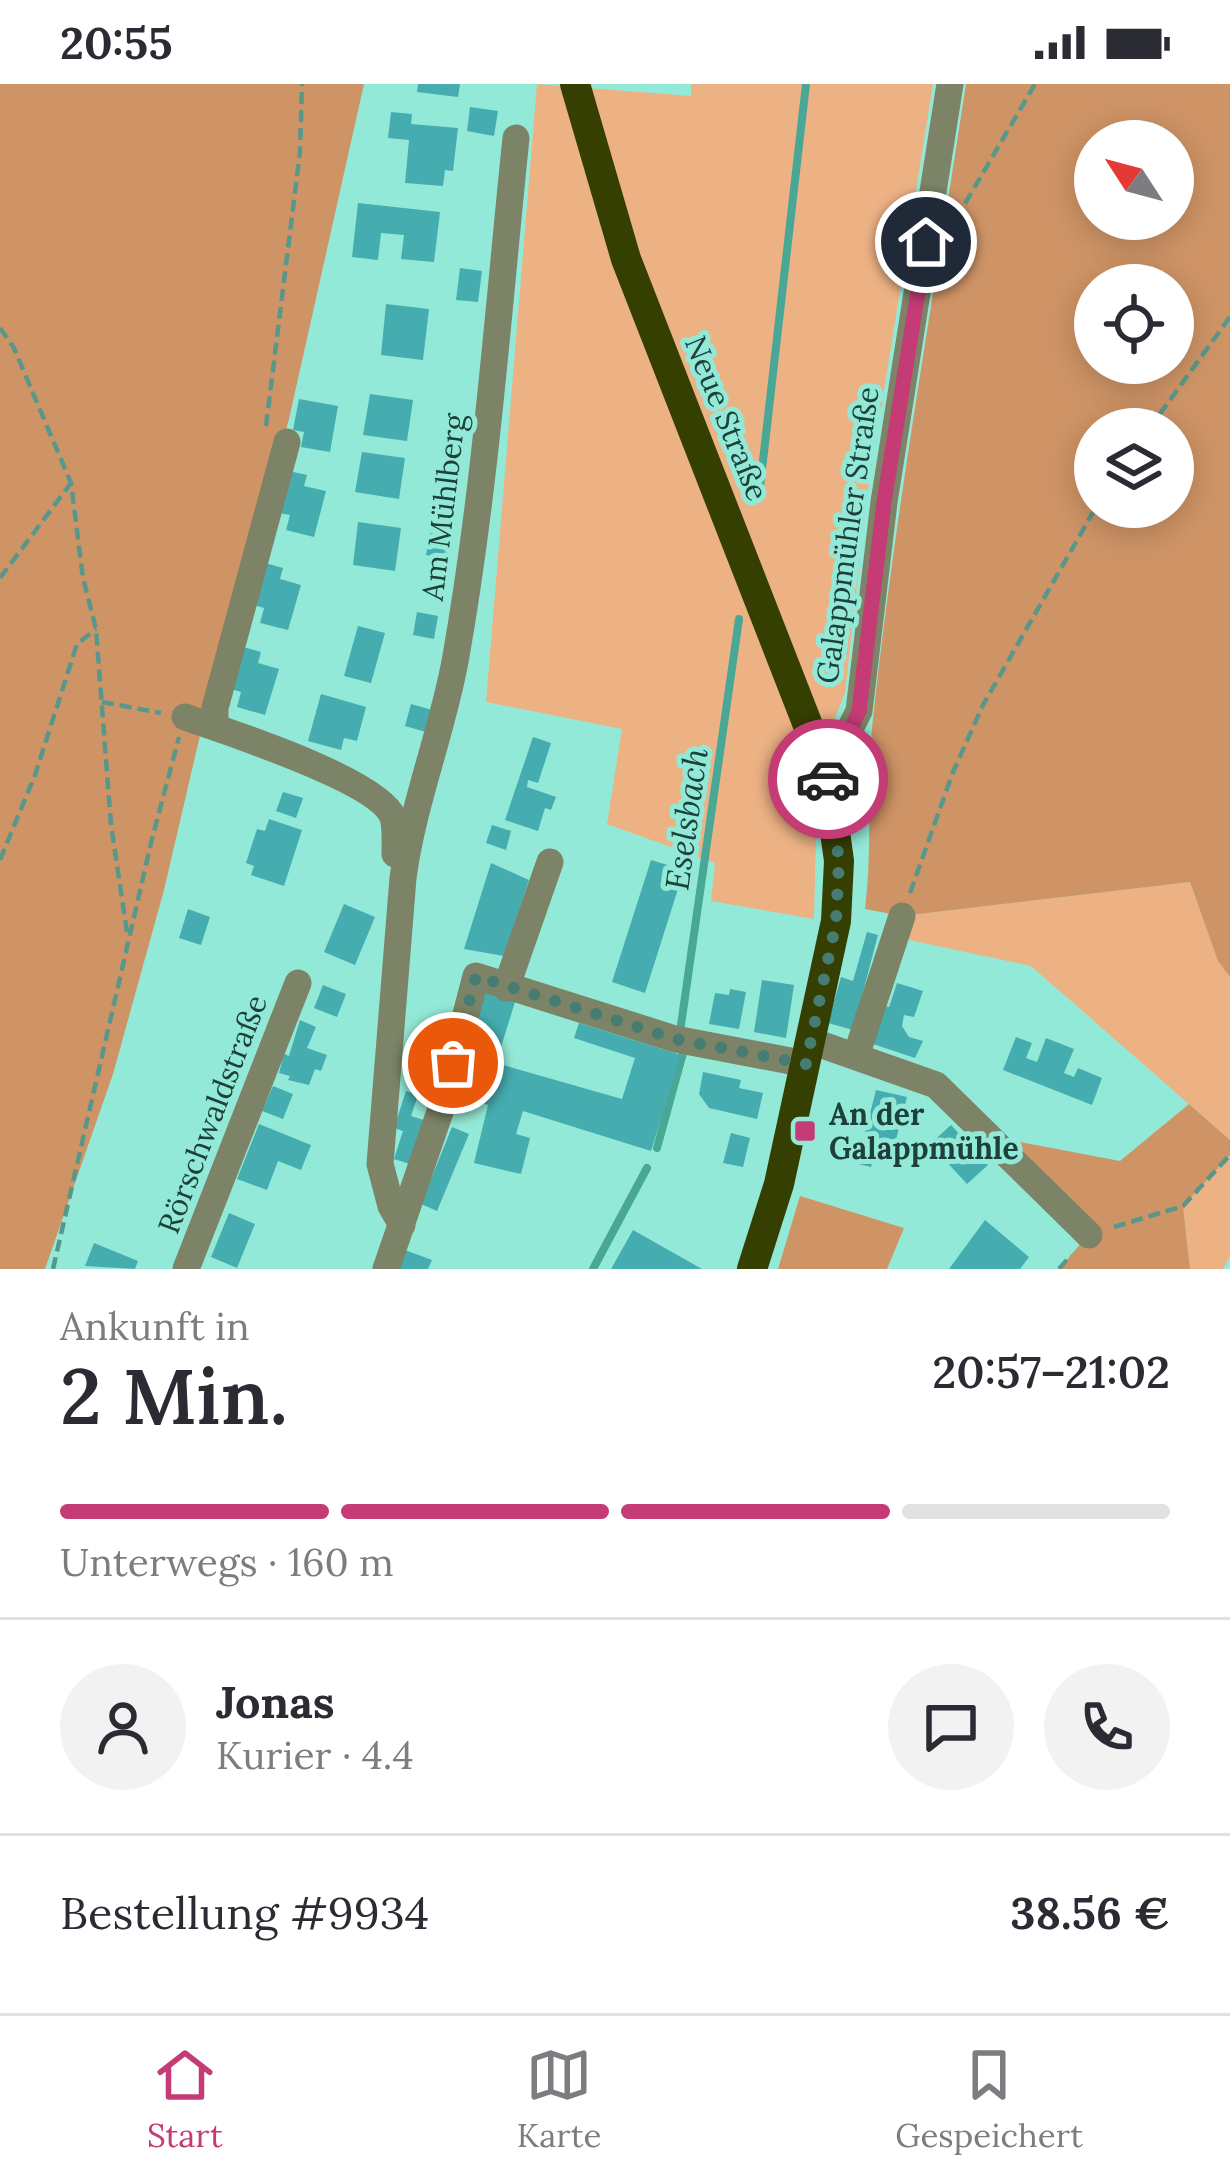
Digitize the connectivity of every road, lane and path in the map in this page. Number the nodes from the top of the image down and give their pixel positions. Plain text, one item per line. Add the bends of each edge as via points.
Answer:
1 (302, 84) edge
2 (575, 84) edge
3 (950, 84) edge
4 (1034, 84) edge
5 (516, 138) dead end
6 (954, 222) dead end
7 (1230, 317) edge
8 (0, 328) edge
9 (1164, 408) edge
10 (276, 434) joint
11 (71, 483) junction
12 (1084, 528) edge
13 (0, 578) edge
14 (97, 629) junction
15 (102, 702) junction
16 (184, 717) junction
17 (214, 728) junction
18 (827, 774) junction
19 (0, 860) edge
20 (550, 862) dead end
21 (403, 878) junction
22 (902, 916) joint
23 (128, 940) junction
24 (298, 983) dead end
25 (506, 988) junction
26 (808, 1053) junction
27 (856, 1056) junction
28 (1230, 1155) edge
29 (402, 1226) junction
30 (1088, 1235) joint
31 (53, 1269) edge
32 (186, 1269) edge
33 (386, 1269) edge
34 (752, 1269) edge

1 - 10 path
2 - 18 main road, Neue Straße via 633,278
3 - 18 street, Galappmühler Straße via 859,711
4 - 6 path
5 - 21 street, Am Mühlberg via 472,559
7 - 9 path
8 - 11 path
10 - 17 street
11 - 13 path
11 - 14 path
12 - 22 path via 983,705
14 - 15 path
14 - 19 path via 76,644
15 - 16 path
15 - 23 path
16 - 17 street, Am Mühlberg
16 - 23 path
17 - 21 street, Am Mühlberg via 384,804
18 - 26 main road via 839,861 836,922
20 - 25 street
21 - 29 street, Am Mühlberg via 380,1164
22 - 27 street
23 - 31 path
24 - 32 street, Rörschwaldstraße
25 - 26 street via 675,1039
25 - 29 street via 476,976
26 - 27 street
26 - 34 main road
27 - 30 street via 936,1085
28 - 30 path via 1183,1206
29 - 33 street

